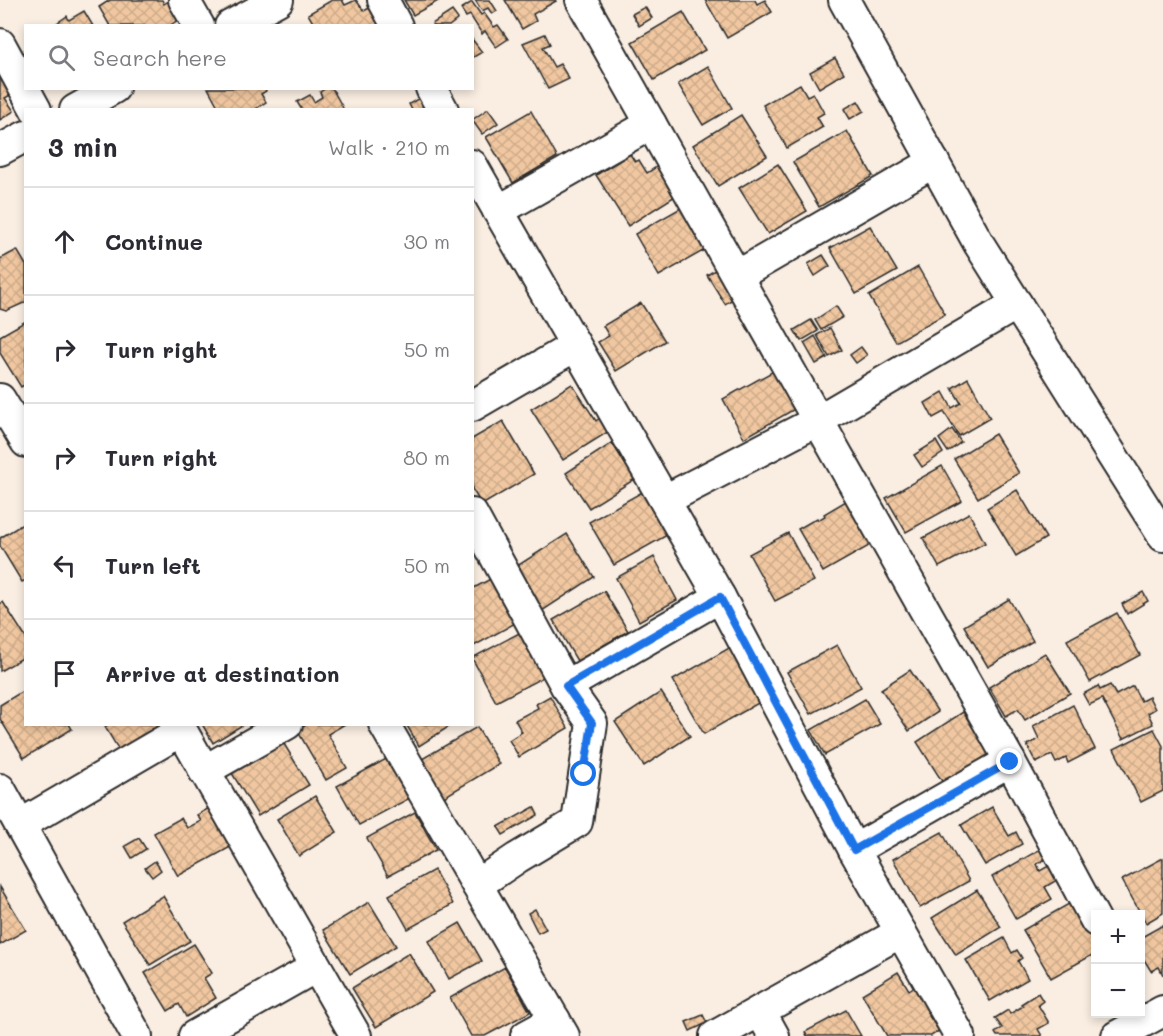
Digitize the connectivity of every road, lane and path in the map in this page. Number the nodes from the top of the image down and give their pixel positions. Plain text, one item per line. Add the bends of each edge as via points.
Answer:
1 (184, 0) edge
2 (278, 0) edge
3 (383, 0) edge
4 (581, 0) edge
5 (844, 0) edge
6 (198, 24) edge
7 (234, 24) edge
8 (396, 24) edge
9 (0, 44) edge
10 (24, 88) edge
11 (25, 90) edge
12 (110, 90) edge
13 (432, 90) edge
14 (35, 108) edge
15 (79, 108) edge
16 (442, 108) edge
17 (651, 123) junction
18 (24, 137) edge
19 (0, 150) edge
20 (934, 162) junction
21 (474, 169) edge
22 (498, 211) junction
23 (736, 276) junction
24 (1017, 304) junction
25 (575, 346) junction
26 (0, 399) edge
27 (474, 405) edge
28 (817, 421) junction
29 (24, 439) edge
30 (665, 500) junction
31 (474, 518) edge
32 (1163, 536) edge
33 (720, 597) junction
34 (566, 686) junction
35 (283, 726) edge
36 (385, 726) edge
37 (179, 728) edge
38 (1010, 762) junction
39 (204, 771) junction
40 (0, 789) edge
41 (20, 825) junction
42 (854, 850) junction
43 (477, 885) junction
44 (1091, 914) edge
45 (901, 932) junction
46 (316, 967) junction
47 (1150, 1012) edge
48 (767, 1023) edge
49 (559, 1028) edge
50 (137, 1036) edge
51 (194, 1036) edge
52 (356, 1036) edge
53 (526, 1036) edge
54 (715, 1036) edge
55 (960, 1036) edge
56 (1116, 1036) edge

1 - 6 street
2 - 7 street
3 - 8 street
4 - 17 street
5 - 20 street
9 - 10 street
11 - 14 street
12 - 15 street
13 - 16 street
17 - 22 street
17 - 23 street
18 - 19 street
20 - 23 street
20 - 24 street
21 - 22 street
22 - 25 street
23 - 28 street
24 - 28 street
24 - 32 street
25 - 27 street
25 - 30 street
26 - 29 street
28 - 30 street
28 - 38 street
30 - 33 street
31 - 34 street
33 - 34 street
33 - 42 street
34 - 43 street via 592,723 577,822
35 - 39 street
36 - 43 street
37 - 39 street
37 - 41 street
38 - 42 street
38 - 44 street
39 - 46 street
40 - 41 street
41 - 50 street
42 - 45 street
43 - 49 street
45 - 48 street
45 - 55 street
46 - 51 street
46 - 52 street
47 - 56 street
48 - 54 street
49 - 53 street

